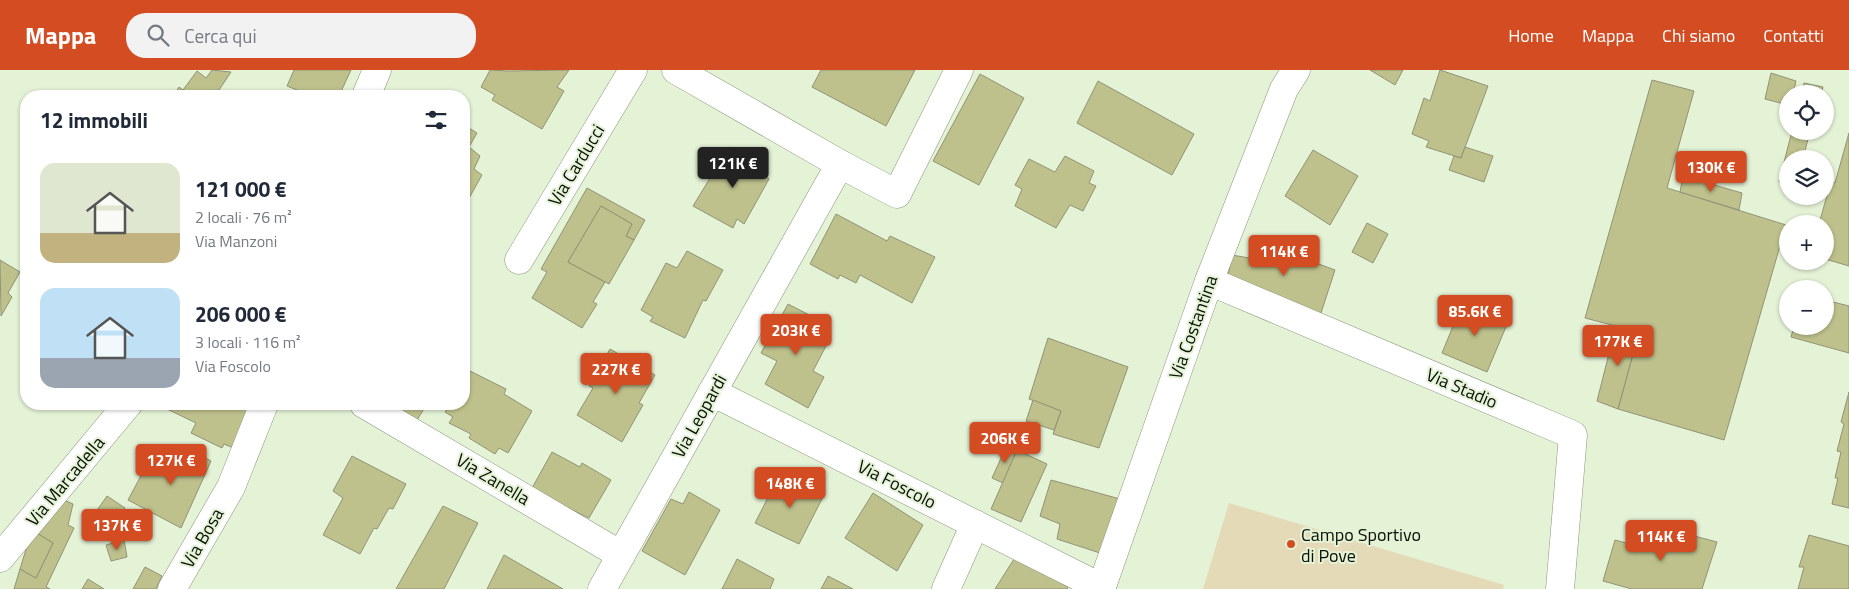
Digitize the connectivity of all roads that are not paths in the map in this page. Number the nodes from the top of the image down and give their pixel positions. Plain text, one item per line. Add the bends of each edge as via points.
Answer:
1 (377, 70) edge
2 (633, 70) edge
3 (676, 70) edge
4 (959, 70) edge
5 (1296, 70) edge
6 (369, 90) edge
7 (840, 164) junction
8 (519, 260) dead end
9 (1208, 281) junction
10 (712, 392) junction
11 (123, 410) edge
12 (262, 410) edge
13 (374, 410) edge
14 (976, 524) junction
15 (621, 555) junction
16 (0, 558) edge
17 (1101, 588) edge
18 (172, 589) edge
19 (602, 589) edge
20 (946, 589) edge
21 (1560, 589) edge

1 - 6 street
2 - 8 street, Via Carducci
3 - 7 street
4 - 7 street via 897,194
5 - 9 street, Via Costantina via 1284,89
7 - 10 street, Via Leopardi
9 - 17 street, Via Costantina
9 - 21 street, Via Stadio via 1573,435
10 - 14 street, Via Foscolo
10 - 15 street, Via Leopardi
11 - 16 street, Via Marcadella
12 - 18 street, Via Bosa via 231,487
13 - 15 street, Via Zanella
14 - 17 street, Via Foscolo
14 - 20 street
15 - 19 street, Via Leopardi

